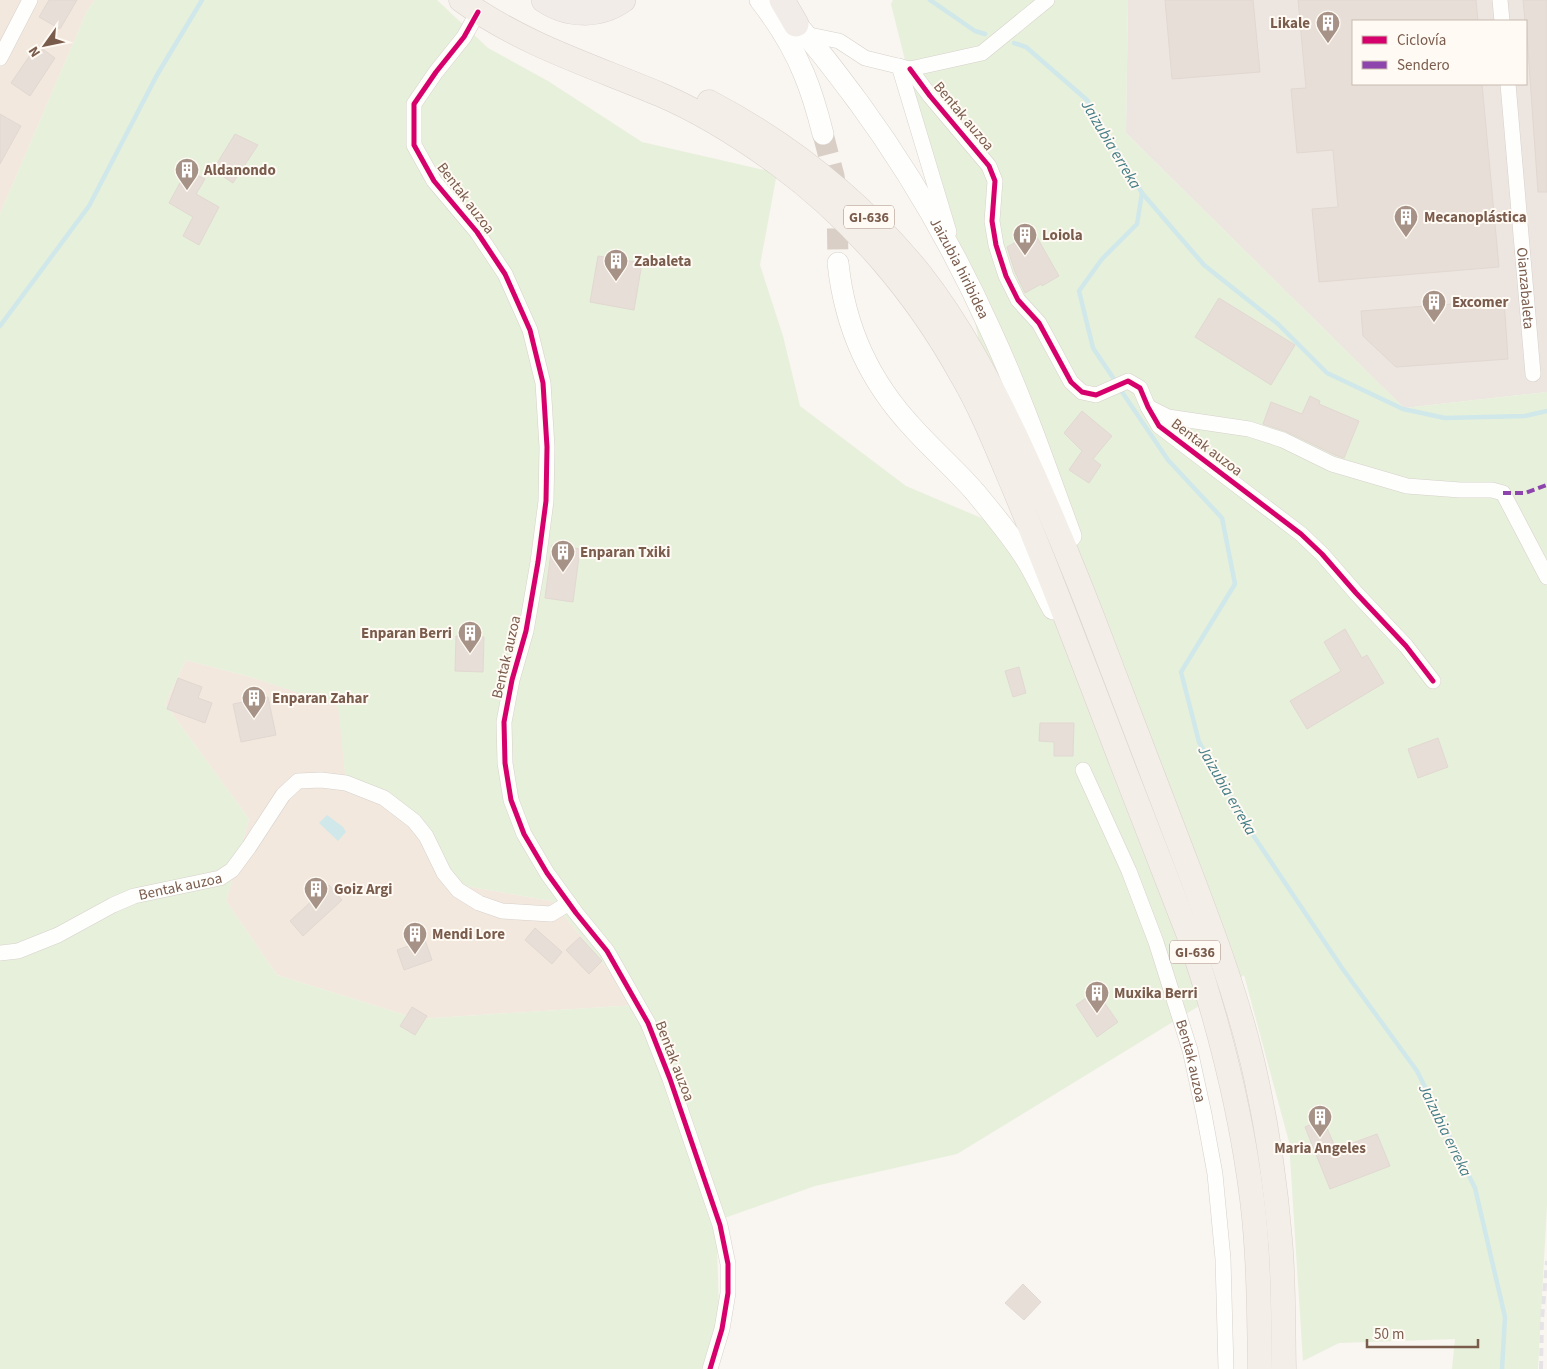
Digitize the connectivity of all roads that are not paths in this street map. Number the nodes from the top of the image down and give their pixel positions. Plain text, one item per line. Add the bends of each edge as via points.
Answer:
1 (30, 0) edge
2 (544, 0) edge
3 (623, 0) edge
4 (760, 0) edge
5 (773, 0) edge
6 (782, 0) edge
7 (1047, 0) edge
8 (1500, 0) edge
9 (470, 6) edge
10 (1502, 20) edge
11 (506, 28) junction
12 (800, 29) junction
13 (0, 58) edge
14 (905, 68) junction
15 (1508, 85) edge
16 (823, 134) tunnel mouth
17 (958, 262) junction
18 (838, 263) tunnel mouth
19 (1533, 374) dead end
20 (1148, 407) junction
21 (1076, 573) junction
22 (1547, 577) edge
23 (1072, 632) junction
24 (1433, 681) dead end
25 (1083, 770) dead end
26 (569, 903) junction
27 (0, 953) edge
28 (710, 1369) edge
29 (1226, 1369) edge
30 (1260, 1369) edge
31 (1284, 1369) edge

1 - 13 street
2 - 3 highway via 561,9 586,13 610,8
4 - 16 main road via 795,54 812,95
5 - 12 main road, Jaizubia hiribidea
6 - 12 highway
7 - 14 street, Bentak auzoa via 982,53
8 - 10 street
9 - 11 main road, GI-636
9 - 26 street, Bentak auzoa via 464,37 414,104 414,145 434,181 477,232 505,274 530,330 543,382 546,501 526,632 504,722 505,763 511,800 524,834
11 - 21 main road, GI-636 via 666,82 700,97 792,152 874,222 922,277 972,352 1034,475
11 - 23 main road, GI-636 via 543,47 661,95 722,128 801,183 859,236 905,289 963,377 1036,540
12 - 14 street via 839,41 866,58
12 - 17 main road, Jaizubia hiribidea via 835,70 894,153
14 - 17 street
14 - 20 street, Bentak auzoa via 989,166 995,181 992,222 1006,276 1018,300 1039,323 1071,382 1082,392 1096,395 1128,381 1140,388
15 - 19 street, Oianzabaleta
17 - 21 main road, Jaizubia hiribidea via 1023,406 1075,545
18 - 23 main road via 848,318 874,376 893,405 1008,533 1052,608
20 - 22 street, Bentak auzoa via 1168,417 1249,429 1283,440 1332,464 1407,486 1492,490 1502,494
20 - 24 street, Bentak auzoa via 1159,426 1315,547 1406,646
21 - 31 main road, GI-636 via 1213,931 1243,1026 1262,1105 1276,1195 1283,1286
23 - 30 main road, GI-636 via 1191,941 1229,1068 1252,1199 1259,1287
25 - 29 street, Bentak auzoa via 1156,942 1190,1050 1215,1174 1223,1260
26 - 27 street, Bentak auzoa via 551,914 502,911 479,903 458,890 444,873 426,836 414,820 384,798 346,783 298,781 283,795 232,870 220,878 134,896 58,935 18,951
26 - 28 street, Bentak auzoa via 607,950 648,1023 720,1225 728,1264 728,1293

